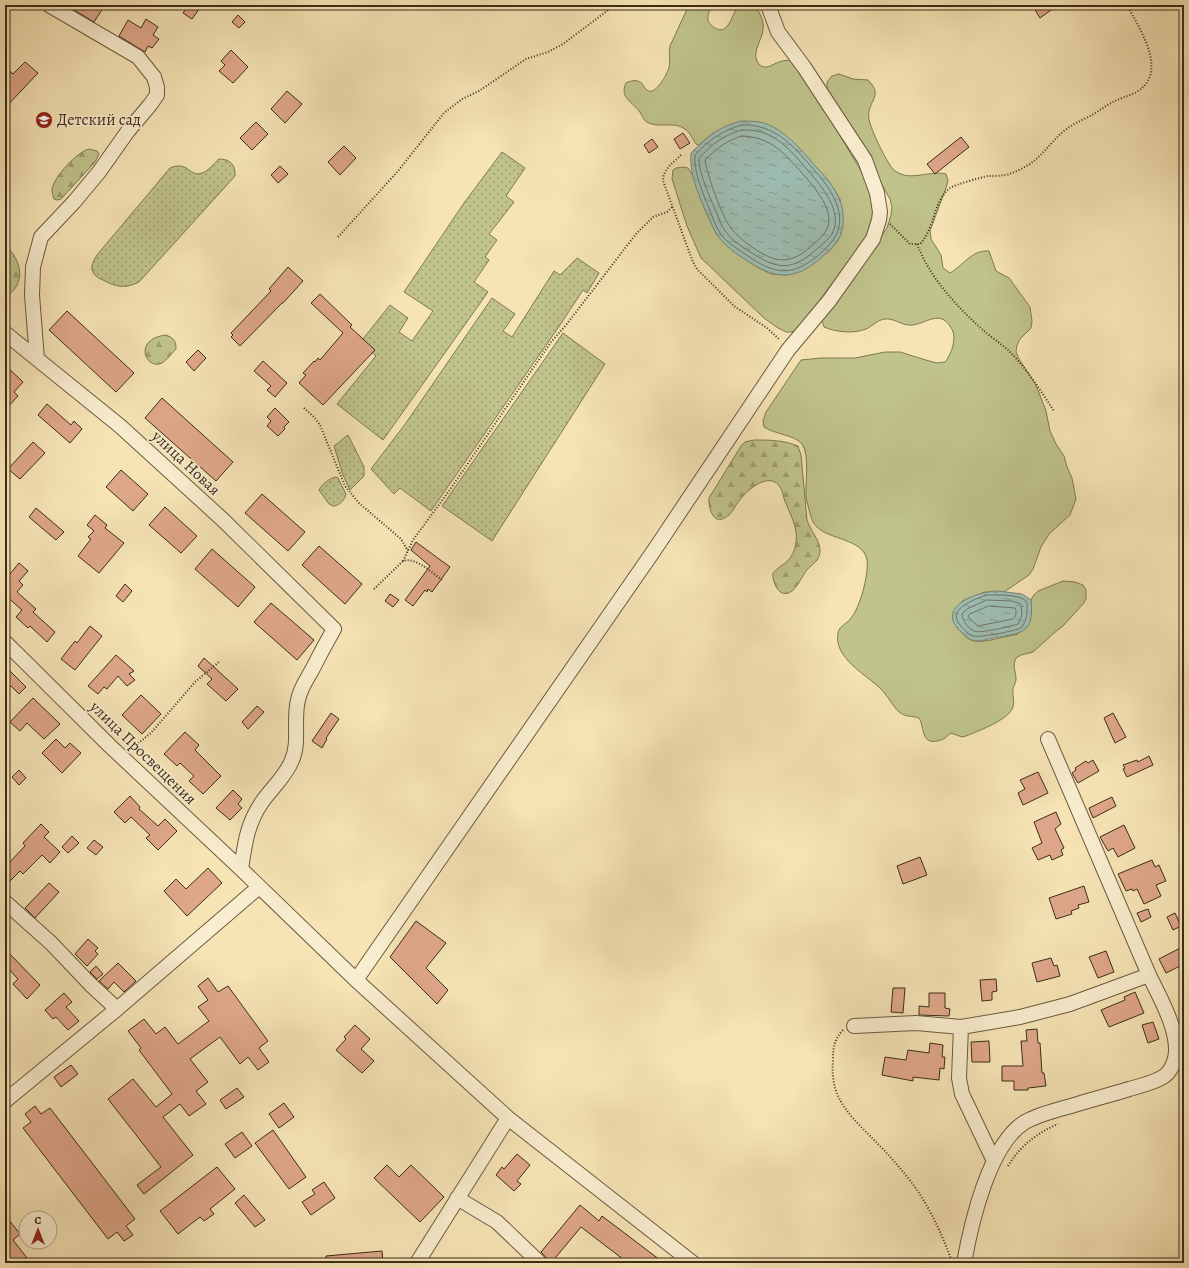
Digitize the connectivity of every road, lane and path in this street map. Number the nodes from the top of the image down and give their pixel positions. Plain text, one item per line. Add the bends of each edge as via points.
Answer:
1 (49, 5) edge
2 (615, 5) edge
3 (768, 5) edge
4 (1127, 5) edge
5 (681, 155) dead end
6 (673, 206) junction
7 (880, 220) junction
8 (338, 237) dead end
9 (917, 244) junction
10 (5, 333) edge
11 (788, 350) junction
12 (37, 359) junction
13 (304, 408) dead end
14 (1054, 411) dead end
15 (408, 551) junction
16 (403, 561) junction
17 (442, 580) dead end
18 (374, 589) dead end
19 (5, 642) edge
20 (220, 662) dead end
21 (1048, 739) dead end
22 (121, 756) junction
23 (241, 869) junction
24 (259, 887) junction
25 (5, 902) edge
26 (1149, 975) junction
27 (356, 980) junction
28 (117, 1009) junction
29 (854, 1026) joint
30 (961, 1026) junction
31 (5, 1101) edge
32 (508, 1118) junction
33 (1062, 1122) dead end
34 (994, 1161) junction
35 (1007, 1167) dead end
36 (457, 1198) junction
37 (417, 1263) edge
38 (540, 1263) edge
39 (694, 1263) edge
40 (953, 1263) edge
41 (964, 1263) edge

1 - 12 street via 138,57 154,77 157,95 99,172 41,237 33,267 32,295
2 - 8 path via 563,44 526,59 444,113 398,171
3 - 7 street via 778,32 865,160 877,193
4 - 9 path via 1151,58 1152,69 1143,88 1068,128 1027,166 1009,174 986,176 950,188 937,207 927,234 920,244
5 - 6 path via 663,175
6 - 11 path via 697,269 734,306 767,328
6 - 15 path via 667,212 653,217 636,234 551,342 413,540
7 - 9 path via 896,229 910,244
7 - 11 street via 873,239 829,302
9 - 14 path via 922,258 956,305 1008,350
10 - 12 street, улица Новая
11 - 27 street via 653,552
12 - 23 street, улица Новая via 120,426 222,519 334,629 298,699 293,759 251,820
13 - 15 path via 320,425 348,490 359,503 401,539
15 - 16 path
16 - 17 path via 415,561
16 - 18 path
19 - 22 street, улица Просвещения
20 - 22 path via 194,682 152,733
21 - 26 street
22 - 23 street, улица Просвещения
23 - 24 street, улица Просвещения
24 - 27 street, улица Просвещения
24 - 28 street
25 - 28 street via 52,943
26 - 30 street via 1070,1004 1020,1017
26 - 34 street via 1173,1030 1176,1052 1172,1067 1164,1077 1025,1122 1011,1135
27 - 32 street, улица Просвещения
28 - 31 street
29 - 30 street via 916,1023
29 - 40 path via 844,1030 836,1038 832,1071 835,1089 858,1124 894,1160 912,1184 928,1208
30 - 34 street via 959,1078 962,1094
32 - 36 street
32 - 39 street, улица Просвещения
33 - 35 path via 1032,1138
34 - 41 street via 977,1205
36 - 37 street
36 - 38 street via 496,1222

